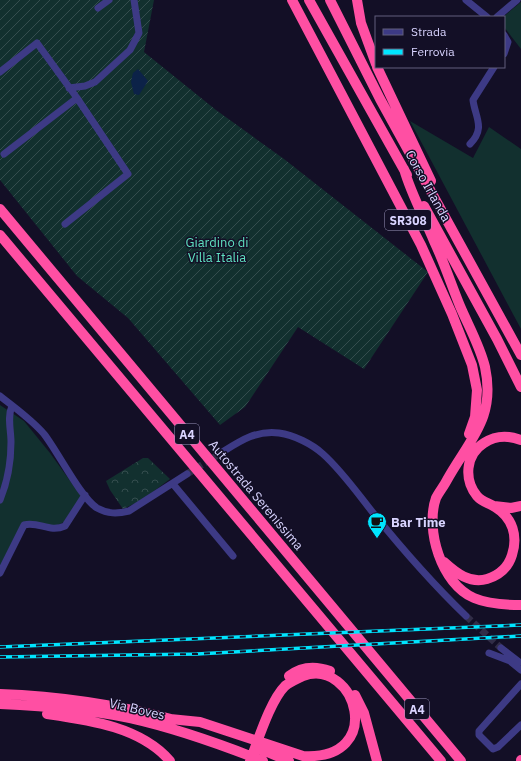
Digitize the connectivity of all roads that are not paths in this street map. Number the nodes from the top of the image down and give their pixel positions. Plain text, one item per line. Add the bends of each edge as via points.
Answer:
1 (109, 0) edge
2 (134, 0) edge
3 (292, 0) edge
4 (309, 0) edge
5 (330, 0) edge
6 (357, 0) edge
7 (466, 0) edge
8 (517, 0) edge
9 (98, 8) dead end
10 (486, 16) edge
11 (498, 16) edge
12 (505, 37) edge
13 (505, 51) edge
14 (375, 61) edge
15 (377, 68) edge
16 (493, 68) edge
17 (0, 72) edge
18 (69, 88) junction
19 (77, 98) junction
20 (470, 144) dead end
21 (4, 154) dead end
22 (404, 169) junction
23 (0, 202) edge
24 (0, 209) edge
25 (444, 214) junction
26 (65, 224) dead end
27 (0, 235) edge
28 (29, 244) junction
29 (502, 319) junction
30 (521, 344) edge
31 (521, 355) edge
32 (521, 387) edge
33 (0, 396) edge
34 (12, 406) junction
35 (517, 439) edge
36 (463, 452) junction
37 (221, 453) tunnel mouth
38 (187, 474) tunnel mouth
39 (173, 484) junction
40 (3, 486) edge
41 (84, 495) junction
42 (0, 500) edge
43 (494, 506) junction
44 (521, 506) edge
45 (233, 556) dead end
46 (441, 560) junction
47 (0, 574) edge
48 (521, 605) edge
49 (466, 616) tunnel mouth
50 (501, 648) tunnel mouth
51 (488, 653) dead end
52 (521, 664) edge
53 (521, 670) edge
54 (521, 684) edge
55 (0, 694) edge
56 (0, 705) edge
57 (264, 718) junction
58 (170, 719) junction
59 (521, 725) edge
60 (247, 744) dead end
61 (260, 749) dead end
62 (170, 761) edge
63 (244, 761) edge
64 (250, 761) edge
65 (263, 761) edge
66 (288, 761) edge
67 (377, 761) edge
68 (441, 761) edge
69 (461, 761) edge

1 - 9 street
2 - 18 street via 139,33 130,50 95,82
3 - 36 highway, SR308 via 421,245 472,365 477,390 475,417
4 - 22 highway, Corso Irlanda / SR308
5 - 25 highway, Corso Irlanda / SR308 via 380,99
6 - 14 highway via 361,23
7 - 10 street
8 - 11 street
12 - 13 street via 508,42
15 - 25 highway, SR308 via 426,166
16 - 20 street via 473,100 479,128 476,138
17 - 18 street via 37,43
18 - 19 street
19 - 21 street
19 - 26 street via 128,174
22 - 32 highway, Corso Irlanda / SR308
22 - 36 highway via 410,190 434,241 485,367 488,404 483,420
23 - 28 highway
24 - 28 highway, Autostrada Serenissima / A4
25 - 29 highway, Corso Irlanda / SR308
27 - 68 highway, A4
28 - 69 highway, Autostrada Serenissima / A4
29 - 30 highway
29 - 31 highway, Corso Irlanda / SR308
33 - 34 street
34 - 40 street via 9,422 11,449
34 - 41 street via 43,433
35 - 43 highway via 502,436 482,444 475,450 468,467 471,487 478,497
36 - 46 highway via 436,498 433,535
37 - 49 street via 266,433 290,435 322,452 418,568
38 - 39 street
39 - 41 street via 129,511 118,514 96,508
39 - 45 street
40 - 42 street
41 - 47 street via 65,526 54,530 24,525
43 - 44 highway
43 - 46 highway via 510,523 515,539 510,562 501,573 483,580 474,580 461,576
46 - 48 highway via 456,586 473,598 495,604
50 - 52 street
51 - 53 street via 510,661
54 - 59 street via 479,735 493,749
55 - 58 highway, Via Boves via 85,702
56 - 62 highway, Via Boves via 94,720 128,732 163,753
56 - 65 highway, Via Boves via 81,711 130,718
57 - 58 highway via 285,686 295,680 317,674 339,682 345,689 354,708 355,724 343,748 316,757 303,756 200,722
57 - 63 highway
57 - 64 highway
57 - 67 highway via 272,694 291,674 317,667 330,671 343,677 352,688 364,713
58 - 60 highway, Via Boves
61 - 66 highway

